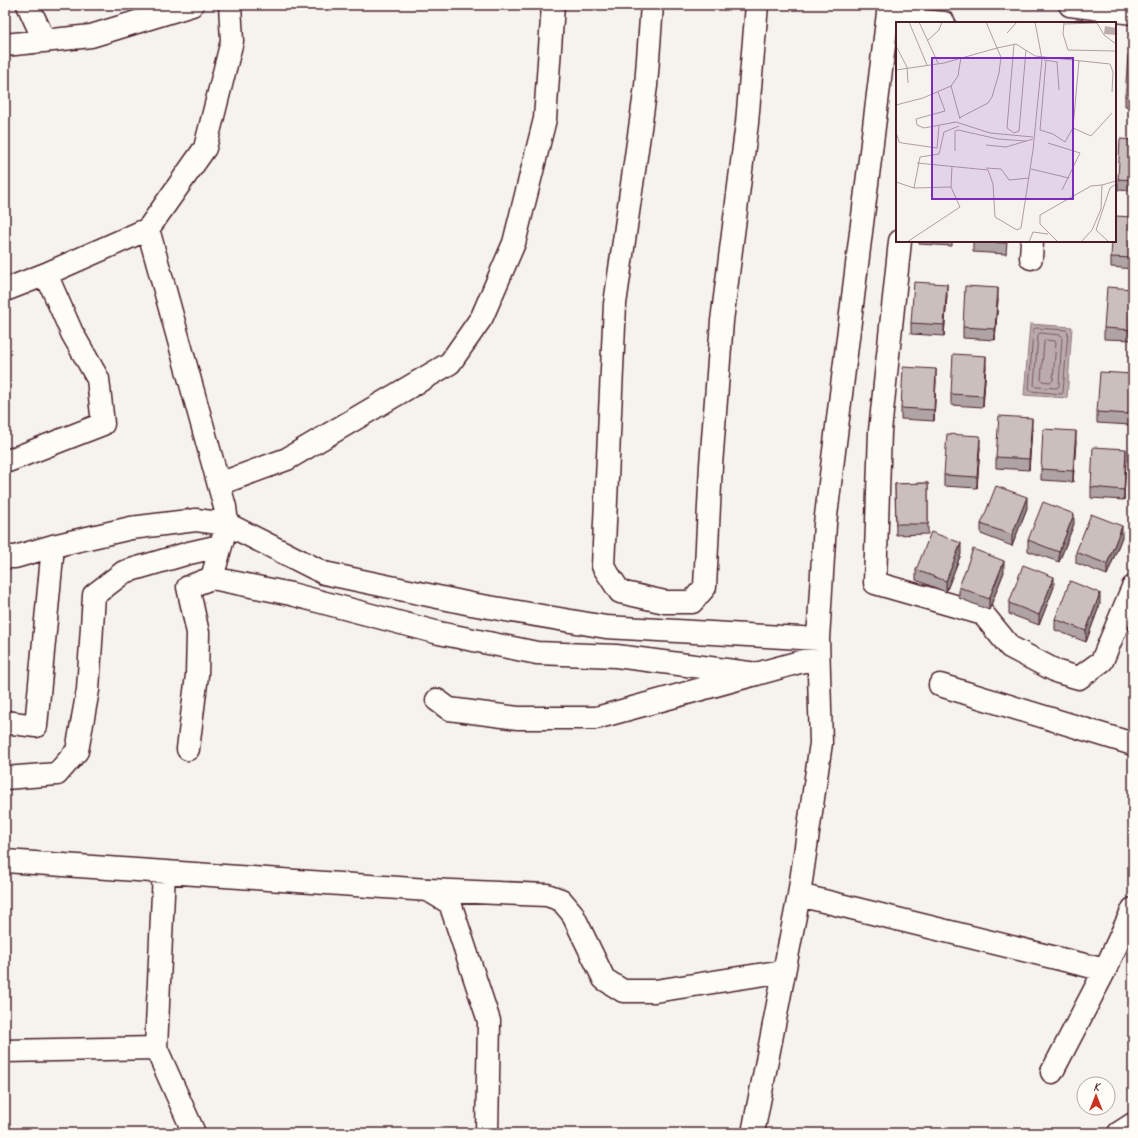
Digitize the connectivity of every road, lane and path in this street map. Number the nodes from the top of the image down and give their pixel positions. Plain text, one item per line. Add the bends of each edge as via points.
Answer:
1 (28, 5) edge
2 (192, 5) edge
3 (230, 5) edge
4 (553, 5) edge
5 (652, 5) edge
6 (757, 5) edge
7 (1070, 5) edge
8 (889, 7) edge
9 (1133, 13) edge
10 (930, 22) edge
11 (44, 40) junction
12 (5, 45) edge
13 (148, 229) junction
14 (900, 242) edge
15 (46, 274) junction
16 (5, 290) edge
17 (5, 462) edge
18 (219, 484) junction
19 (227, 524) junction
20 (54, 546) junction
21 (220, 546) junction
22 (5, 557) edge
23 (212, 578) junction
24 (1133, 587) edge
25 (818, 648) junction
26 (757, 674) junction
27 (940, 685) dead end
28 (437, 700) dead end
29 (5, 722) edge
30 (1133, 744) edge
31 (188, 749) dead end
32 (5, 778) edge
33 (5, 861) edge
34 (164, 872) junction
35 (428, 890) junction
36 (799, 895) junction
37 (1133, 909) edge
38 (1105, 970) junction
39 (784, 971) junction
40 (156, 1048) junction
41 (5, 1051) edge
42 (1052, 1072) dead end
43 (1133, 1124) edge
44 (194, 1133) edge
45 (487, 1133) edge
46 (753, 1133) edge
47 (1119, 1133) edge

1 - 11 street
2 - 11 street via 92,36
3 - 13 street via 232,41 206,148
4 - 18 street via 545,119 514,243 482,316 450,363 287,460
5 - 6 street via 646,86 615,304 603,566 620,592 665,602 692,602 705,587 722,321 747,123
7 - 9 street
8 - 10 street
8 - 25 street via 825,524
11 - 12 street
13 - 15 street
13 - 18 street
14 - 24 street via 880,431 875,583 983,614 1010,647 1058,672 1079,678 1102,662
15 - 16 street
15 - 17 street via 72,333 98,380 103,424
18 - 19 street
19 - 20 street via 196,520 145,526
19 - 21 street
19 - 25 street via 324,573 471,604 606,627
20 - 22 street
20 - 29 street via 36,726
21 - 23 street
21 - 32 street via 124,572 94,595 88,690 77,751 57,774
23 - 26 street via 291,594 440,633 537,653 616,656
23 - 31 street via 188,587 198,633 197,675
25 - 26 street
25 - 36 street via 821,743
26 - 28 street via 596,718 518,718 449,709
27 - 30 street
33 - 34 street
34 - 35 street
34 - 40 street
35 - 39 street via 547,895 561,900 572,913 604,980 623,991 655,991
35 - 45 street via 450,903 489,1021
36 - 38 street
36 - 39 street
37 - 38 street
38 - 42 street
39 - 46 street
40 - 41 street
40 - 44 street
43 - 47 street

